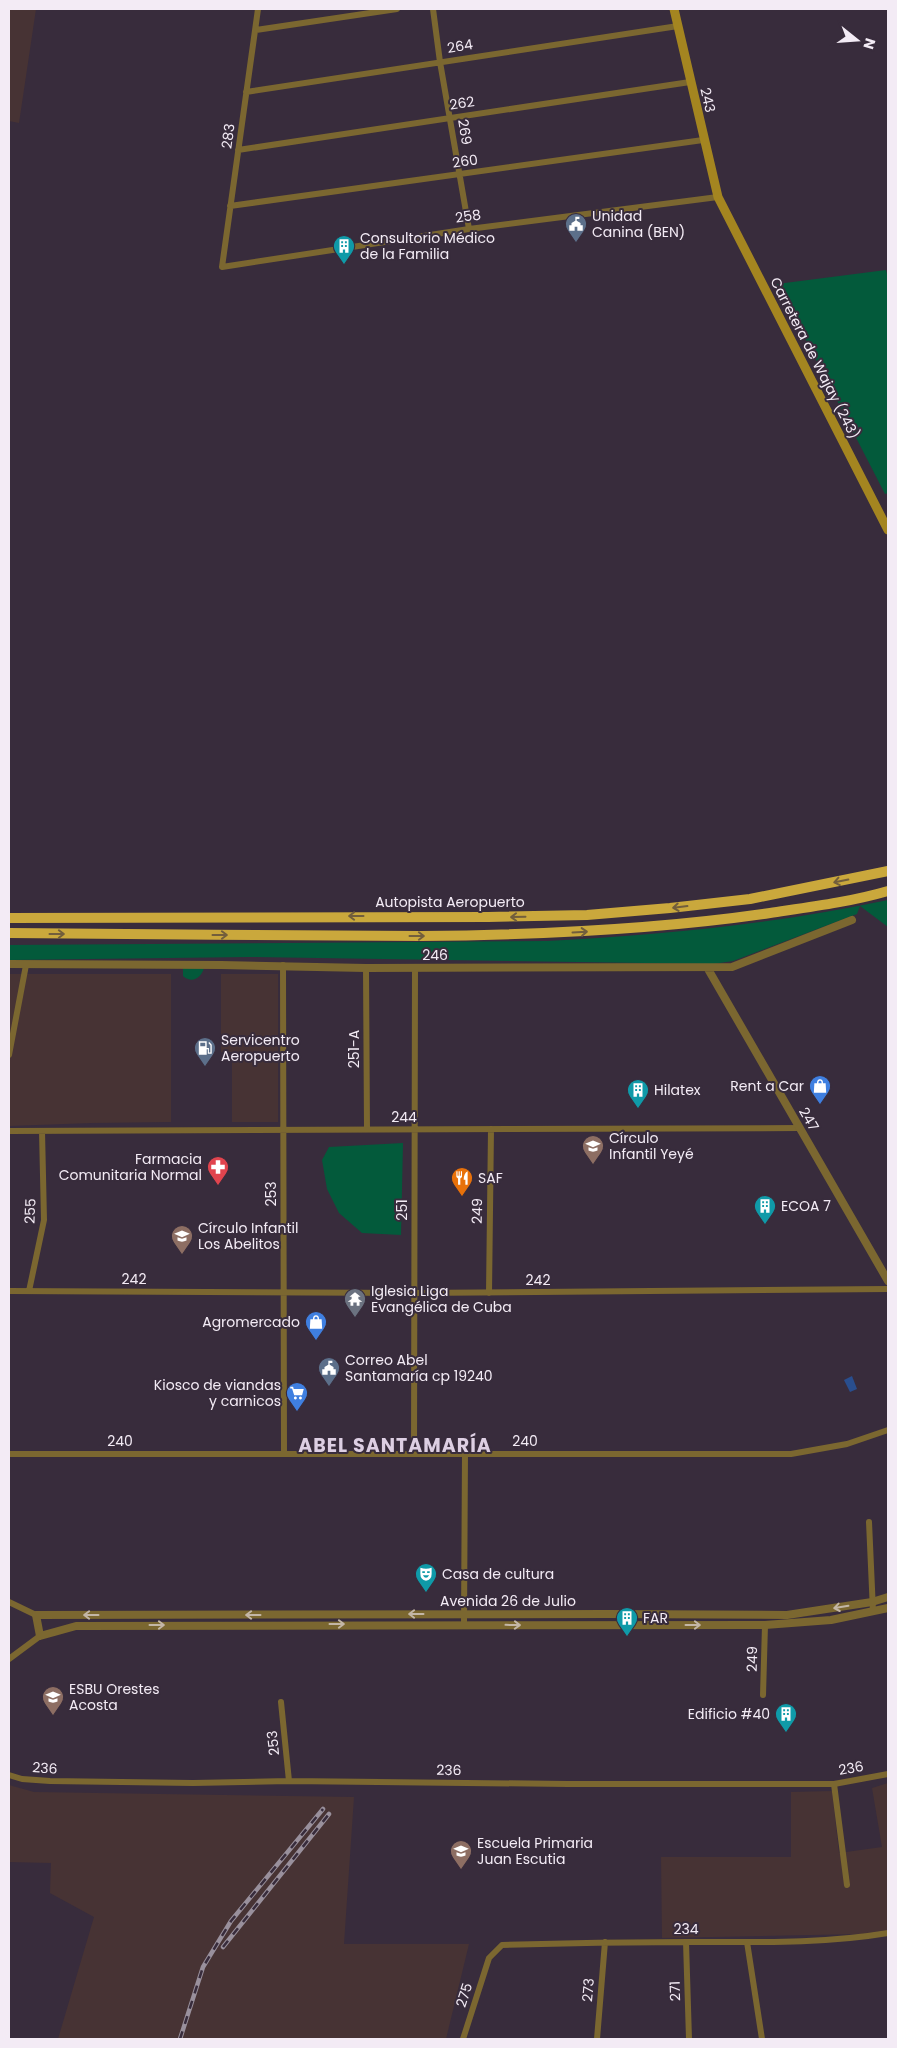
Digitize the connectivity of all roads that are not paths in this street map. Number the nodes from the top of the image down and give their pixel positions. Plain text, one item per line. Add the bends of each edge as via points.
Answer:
1 (258, 9) edge
2 (397, 9) edge
3 (433, 9) edge
4 (674, 9) edge
5 (678, 26) junction
6 (256, 30) junction
7 (440, 62) junction
8 (690, 82) junction
9 (246, 92) junction
10 (450, 117) junction
11 (703, 140) junction
12 (238, 150) junction
13 (459, 174) junction
14 (718, 197) junction
15 (230, 206) junction
16 (469, 228) junction
17 (222, 267) joint
18 (885, 518) edge
19 (888, 530) edge
20 (888, 871) edge
21 (888, 891) edge
22 (9, 918) edge
23 (852, 920) dead end
24 (9, 933) edge
25 (9, 964) edge
26 (26, 964) junction
27 (283, 965) junction
28 (366, 968) junction
29 (415, 968) junction
30 (708, 969) junction
31 (9, 1055) edge
32 (799, 1128) junction
33 (368, 1129) junction
34 (414, 1129) junction
35 (491, 1129) junction
36 (42, 1130) junction
37 (284, 1130) junction
38 (9, 1131) edge
39 (888, 1281) edge
40 (888, 1289) edge
41 (9, 1291) edge
42 (29, 1291) junction
43 (284, 1292) junction
44 (414, 1293) junction
45 (489, 1293) junction
46 (888, 1430) edge
47 (284, 1453) junction
48 (414, 1453) junction
49 (465, 1453) junction
50 (9, 1454) edge
51 (869, 1522) dead end
52 (888, 1597) edge
53 (9, 1602) edge
54 (872, 1602) junction
55 (888, 1608) edge
56 (873, 1612) junction
57 (281, 1614) junction
58 (320, 1614) junction
59 (464, 1614) junction
60 (36, 1615) junction
61 (320, 1624) junction
62 (464, 1624) junction
63 (765, 1624) junction
64 (281, 1625) junction
65 (40, 1636) junction
66 (9, 1659) edge
67 (763, 1695) dead end
68 (281, 1702) dead end
69 (888, 1774) edge
70 (9, 1775) edge
71 (289, 1781) junction
72 (834, 1784) junction
73 (847, 1885) dead end
74 (888, 1934) edge
75 (605, 1942) junction
76 (686, 1942) junction
77 (747, 1942) junction
78 (489, 1958) joint
79 (463, 2039) edge
80 (597, 2039) edge
81 (689, 2039) edge
82 (762, 2039) edge

1 - 6 street, 283
2 - 6 street
3 - 7 street, 269
4 - 5 main road, 243
5 - 7 street, 264
5 - 8 main road, 243
6 - 9 street, 283
7 - 9 street, 264
7 - 10 street, 269
8 - 10 street, 262
8 - 11 main road, 243
9 - 12 street, 283
10 - 12 street, 262
10 - 13 street, 269
11 - 13 street, 260
11 - 14 main road, 243
12 - 15 street, 283
13 - 15 street, 260
13 - 16 street, 269
14 - 16 street, 258
14 - 18 main road, Carretera de Wajay (243)
15 - 17 street, 283
16 - 17 street, 258
18 - 19 main road, Carretera de Wajay (243)
20 -> 22 highway, Autopista Aeropuerto via 750,899 587,915
24 -> 21 highway via 383,936 581,932 751,916
23 - 30 street, 246 via 732,967
25 - 26 street, 246
26 - 27 street, 246
26 - 31 street
27 - 28 street, 246
27 - 37 street, 253
28 - 29 street, 246
28 - 33 street, 251-A
29 - 30 street, 246
29 - 34 street, 251
30 - 32 street, 247
32 - 35 street, 244
32 - 39 street, 247
33 - 34 street, 244
33 - 37 street, 244
34 - 35 street, 244
34 - 44 street, 251
35 - 45 street, 249
36 - 37 street, 244
36 - 38 street, 244
36 - 42 street, 255 via 44,1220
37 - 43 street, 253
40 - 45 street, 242
41 - 42 street, 242
42 - 43 street, 242
43 - 44 street, 242
43 - 47 street, 253
44 - 45 street, 242
44 - 48 street, 251
46 - 49 street, 240 via 847,1444 791,1454
47 - 48 street, 240
47 - 50 street, 240
48 - 49 street, 240
49 - 59 street
51 - 54 street
52 - 54 street, Avenida 26 de Julio
53 - 60 street, Avenida 26 de Julio
54 - 56 street
54 -> 59 street, Avenida 26 de Julio via 787,1615
55 - 56 street, Avenida 26 de Julio
56 - 63 street, Avenida 26 de Julio via 831,1620
57 - 58 street, Avenida 26 de Julio
57 -> 60 street, Avenida 26 de Julio
57 - 64 street
59 -> 58 street, Avenida 26 de Julio
58 - 61 street
59 - 62 street
60 - 65 street
61 -> 62 street, Avenida 26 de Julio
61 - 64 street, Avenida 26 de Julio
62 -> 63 street, Avenida 26 de Julio
63 - 67 street, 249
65 -> 64 street, Avenida 26 de Julio via 76,1626
65 - 66 street, Avenida 26 de Julio
68 - 71 street, 253
69 - 72 street, 236
70 - 71 street, 236 via 50,1781 193,1784
71 - 72 street, 236
72 - 73 street
74 - 77 street, 234
75 - 76 street, 234
75 - 78 street, 234 via 502,1945
75 - 80 street, 273
76 - 77 street, 234
76 - 81 street, 271
77 - 82 street
78 - 79 street, 275

